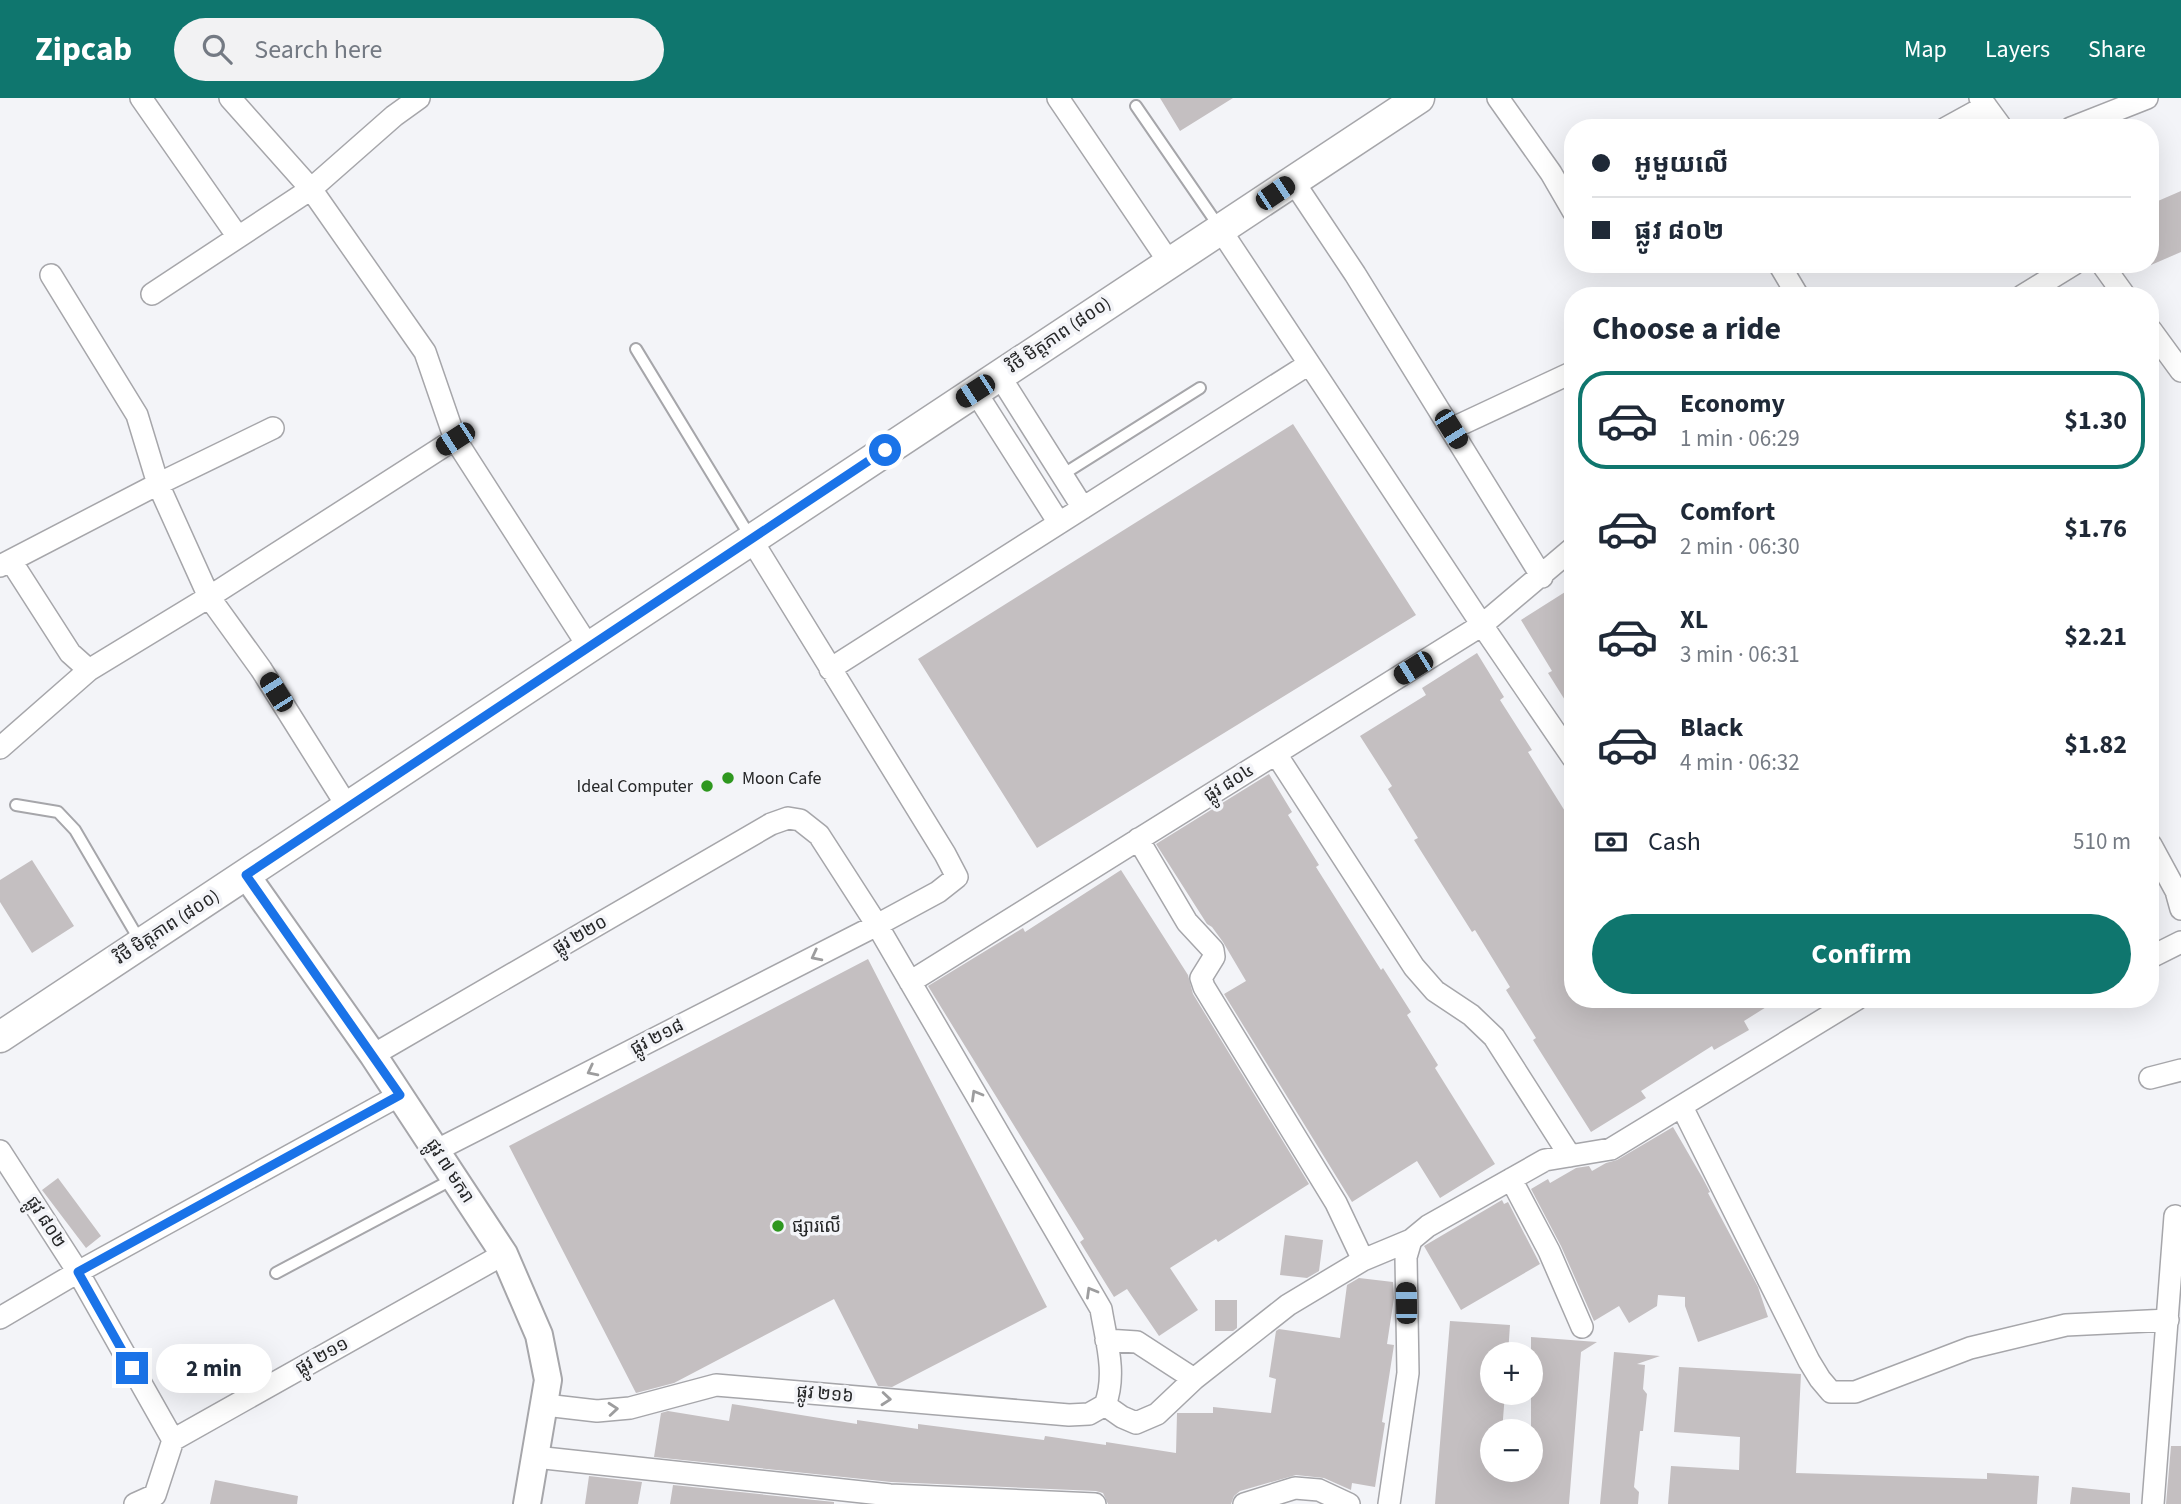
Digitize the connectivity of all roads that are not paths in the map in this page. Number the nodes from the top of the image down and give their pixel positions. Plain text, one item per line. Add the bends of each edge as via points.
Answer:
1 (141, 98) edge
2 (383, 98) edge
3 (419, 98) edge
4 (1058, 98) edge
5 (1419, 98) edge
6 (1498, 98) edge
7 (2147, 98) edge
8 (1983, 102) edge
9 (242, 103) edge
10 (1136, 106) dead end
11 (394, 116) junction
12 (1959, 119) edge
13 (1995, 119) edge
14 (2094, 119) edge
15 (1293, 181) junction
16 (311, 189) junction
17 (1564, 196) edge
18 (1220, 229) junction
19 (237, 237) junction
20 (1169, 262) junction
21 (2059, 273) edge
22 (51, 275) dead end
23 (2037, 287) edge
24 (152, 294) dead end
25 (2159, 337) edge
26 (636, 349) dead end
27 (2174, 349) edge
28 (1309, 364) junction
29 (2181, 371) edge
30 (1564, 376) edge
31 (987, 383) junction
32 (1200, 388) dead end
33 (273, 428) dead end
34 (1451, 429) junction
35 (455, 439) junction
36 (1062, 475) junction
37 (158, 484) junction
38 (1083, 508) junction
39 (1059, 523) junction
40 (751, 539) junction
41 (1564, 558) edge
42 (5, 564) edge
43 (1542, 577) junction
44 (209, 597) junction
45 (1482, 625) junction
46 (588, 646) junction
47 (831, 668) junction
48 (89, 670) junction
49 (1, 745) edge
50 (1564, 745) edge
51 (1276, 754) junction
52 (16, 805) dead end
53 (347, 806) junction
54 (1138, 839) junction
55 (2159, 860) edge
56 (246, 875) junction
57 (2181, 909) edge
58 (877, 925) junction
59 (2181, 942) edge
60 (141, 944) junction
61 (2159, 953) edge
62 (910, 982) junction
63 (1842, 1008) edge
64 (0, 1037) edge
65 (373, 1055) junction
66 (2181, 1070) edge
67 (2150, 1078) dead end
68 (400, 1095) junction
69 (1682, 1107) junction
70 (437, 1150) junction
71 (0, 1151) edge
72 (1570, 1156) junction
73 (455, 1178) junction
74 (1511, 1179) junction
75 (2175, 1216) dead end
76 (1412, 1240) junction
77 (504, 1254) junction
78 (1363, 1260) junction
79 (78, 1272) junction
80 (276, 1273) dead end
81 (0, 1318) edge
82 (2168, 1320) junction
83 (1582, 1327) dead end
84 (1106, 1340) junction
85 (1194, 1379) junction
86 (545, 1405) junction
87 (1105, 1405) junction
88 (173, 1440) junction
89 (535, 1457) junction
90 (154, 1499) edge
91 (135, 1504) edge
92 (527, 1504) edge
93 (1095, 1504) edge
94 (1244, 1504) edge
95 (1349, 1504) edge
96 (1389, 1504) edge
97 (2153, 1504) edge

1 - 19 street
2 - 11 street
3 - 11 street
4 - 20 street
5 - 15 main road, វិថី មិត្តភាព (៨០០)
6 - 17 street
7 - 14 street
8 - 12 street
8 - 13 street
9 - 16 street
10 - 18 lane
11 - 16 street
15 - 18 main road, វិថី មិត្តភាព (៨០០)
15 - 34 street
16 - 19 street
16 - 35 street via 425,352
18 - 20 main road, វិថី មិត្តភាព (៨០០)
18 - 28 street
19 - 24 street
20 - 31 main road, វិថី មិត្តភាព (៨០០)
21 - 23 street
22 - 37 street via 137,415
25 - 27 street
26 - 40 lane
27 - 29 street
28 - 38 street
28 - 45 street
30 - 34 street
31 - 36 street
31 - 39 street
31 - 40 main road, វិថី មិត្តភាព (៨០០)
32 - 36 lane
33 - 37 street
34 - 43 street
35 - 44 street
35 - 46 street
36 - 38 street
37 - 42 street
37 - 44 street
38 - 39 street
39 - 47 street
40 - 46 main road, វិថី មិត្តភាព (៨០០)
40 - 47 street
41 - 43 street, ផ្លូវ ៨០៤
42 - 48 street via 70,653
43 - 45 street, ផ្លូវ ៨០៤
44 - 48 street
44 - 53 street via 261,669
45 - 50 street
45 - 51 street, ផ្លូវ ៨០៤
46 - 53 main road, វិថី មិត្តភាព (៨០០)
47 - 58 street, ផ្លូវ ២១៨ via 957,877 939,892
48 - 49 street
51 - 54 street, ផ្លូវ ៨០៤
51 - 72 street via 1414,967 1435,991 1494,1037
52 - 60 lane via 58,812 65,818
53 - 56 main road, វិថី មិត្តភាព (៨០០)
54 - 62 street, ផ្លូវ ៨០៤
54 - 78 street via 1187,922 1213,950 1214,957 1201,978 1204,987 1336,1203
55 - 57 street
56 - 60 main road, វិថី មិត្តភាព (៨០០)
56 - 65 street, ផ្លូវ ៧ មករា
58 - 62 street
58 - 65 street, ផ្លូវ ២២០ via 819,835 800,820 788,818
58 -> 70 street, ផ្លូវ ២១៨
59 - 61 street
60 - 64 main road, វិថី មិត្តភាព (៨០០)
84 -> 62 street via 1101,1309
63 - 69 street
65 - 68 street, ផ្លូវ ៧ មករា
66 - 67 street
68 - 70 street, ផ្លូវ ៧ មករា
68 - 79 street
69 - 72 street via 1611,1150
69 - 82 street via 1809,1361 1831,1392 1855,1392 1970,1348 2066,1325
70 - 73 street, ផ្លូវ ៧ មករា
71 - 79 street, ផ្លូវ ៨០២
72 - 74 street via 1545,1160
73 - 77 street, ផ្លូវ ៧ មករា
73 - 80 lane
74 - 76 street via 1428,1226
74 - 83 street
75 - 82 street
76 - 78 street
76 - 96 street via 1406,1257 1408,1373
77 - 86 street, ផ្លូវ ៧ មករា via 539,1335 548,1380
77 - 88 street, ផ្លូវ ២១១
78 - 85 street via 1288,1305
79 - 81 street
79 - 88 street, ផ្លូវ ៨០២
82 - 97 street
84 - 85 street via 1137,1342
84 - 87 street via 1111,1373
85 - 87 street via 1157,1414 1136,1423
86 -> 87 street, ផ្លូវ ២១៦ via 597,1411 630,1408 716,1385 1069,1415 1089,1414
86 - 89 street, ផ្លូវ ៧ មករា
88 - 90 street
89 - 92 street, ផ្លូវ ៧ មករា
89 - 93 street via 890,1495
90 - 91 street
94 - 95 street via 1295,1488 1319,1490

